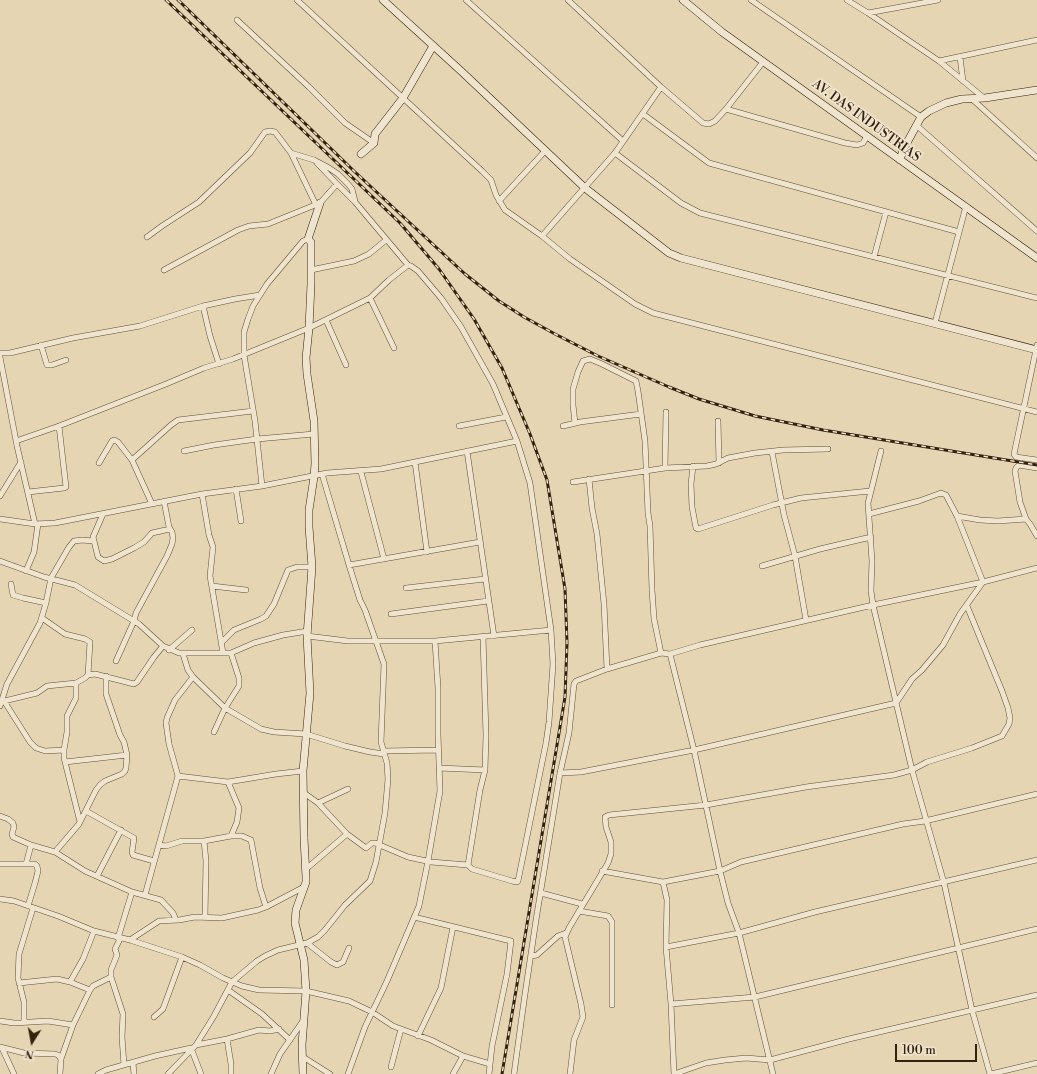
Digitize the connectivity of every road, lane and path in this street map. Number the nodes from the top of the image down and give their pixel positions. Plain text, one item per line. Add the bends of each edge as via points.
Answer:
1 (297, 0) edge
2 (382, 0) edge
3 (466, 0) edge
4 (568, 0) edge
5 (683, 0) edge
6 (751, 0) edge
7 (847, 0) edge
8 (938, 0) edge
9 (868, 13) junction
10 (237, 20) dead end
11 (1037, 40) edge
12 (433, 46) junction
13 (960, 57) junction
14 (939, 61) junction
15 (763, 62) junction
16 (963, 81) junction
17 (661, 87) junction
18 (1037, 90) edge
19 (403, 98) junction
20 (985, 98) junction
21 (972, 99) junction
22 (726, 109) junction
23 (643, 114) junction
24 (920, 117) junction
25 (916, 125) junction
26 (867, 136) junction
27 (623, 140) junction
28 (374, 143) junction
29 (545, 151) junction
30 (292, 153) junction
31 (615, 153) junction
32 (361, 154) dead end
33 (1037, 158) edge
34 (314, 160) junction
35 (900, 160) junction
36 (337, 184) junction
37 (585, 188) junction
38 (499, 201) junction
39 (355, 202) junction
40 (318, 204) junction
41 (966, 206) junction
42 (886, 212) junction
43 (1037, 231) edge
44 (959, 232) junction
45 (542, 236) junction
46 (147, 237) dead end
47 (308, 239) junction
48 (386, 240) junction
49 (1035, 254) edge
50 (874, 257) junction
51 (408, 265) junction
52 (164, 270) dead end
53 (311, 270) junction
54 (948, 275) junction
55 (260, 295) junction
56 (370, 298) junction
57 (1037, 298) edge
58 (203, 306) junction
59 (326, 320) junction
60 (935, 323) junction
61 (309, 328) junction
62 (42, 345) junction
63 (394, 348) dead end
64 (1037, 348) edge
65 (0, 353) edge
66 (244, 355) junction
67 (0, 357) edge
68 (66, 360) dead end
69 (219, 364) junction
70 (346, 365) dead end
71 (1023, 409) junction
72 (254, 412) junction
73 (666, 412) dead end
74 (1037, 412) edge
75 (642, 414) junction
76 (506, 417) junction
77 (718, 422) dead end
78 (575, 423) junction
79 (59, 426) junction
80 (459, 426) dead end
81 (563, 426) dead end
82 (314, 434) junction
83 (257, 439) junction
84 (16, 441) junction
85 (517, 441) junction
86 (828, 449) dead end
87 (184, 451) dead end
88 (467, 451) junction
89 (881, 451) dead end
90 (772, 452) junction
91 (132, 460) junction
92 (1037, 460) edge
93 (21, 462) junction
94 (415, 462) junction
95 (99, 463) dead end
96 (719, 463) junction
97 (693, 466) junction
98 (664, 468) junction
99 (1037, 468) edge
100 (646, 471) junction
101 (361, 472) junction
102 (322, 474) junction
103 (314, 477) junction
104 (590, 479) junction
105 (573, 482) dead end
106 (262, 486) junction
107 (236, 489) junction
108 (870, 491) junction
109 (28, 492) junction
110 (202, 494) junction
111 (0, 496) edge
112 (164, 501) junction
113 (782, 503) junction
114 (152, 504) junction
115 (103, 514) junction
116 (869, 514) junction
117 (957, 516) junction
118 (0, 518) edge
119 (1026, 519) junction
120 (241, 521) dead end
121 (37, 524) junction
122 (170, 529) junction
123 (1037, 536) edge
124 (871, 537) junction
125 (93, 541) junction
126 (480, 542) junction
127 (426, 552) junction
128 (795, 556) junction
129 (384, 559) junction
130 (0, 561) edge
131 (349, 565) junction
132 (762, 566) dead end
133 (312, 567) junction
134 (1037, 568) edge
135 (26, 571) junction
136 (51, 578) junction
137 (485, 579) junction
138 (984, 582) junction
139 (11, 584) dead end
140 (212, 586) junction
141 (406, 588) dead end
142 (246, 590) dead end
143 (488, 601) junction
144 (46, 603) junction
145 (873, 605) junction
146 (967, 606) junction
147 (391, 614) dead end
148 (42, 618) junction
149 (806, 620) junction
150 (134, 621) junction
151 (192, 630) dead end
152 (551, 630) junction
153 (307, 633) junction
154 (494, 636) junction
155 (483, 637) junction
156 (376, 641) junction
157 (435, 641) junction
158 (221, 643) junction
159 (163, 646) junction
160 (169, 650) junction
161 (231, 652) junction
162 (223, 653) junction
163 (661, 653) junction
164 (183, 654) junction
165 (670, 654) junction
166 (116, 661) dead end
167 (608, 669) junction
168 (88, 674) junction
169 (106, 676) junction
170 (193, 677) junction
171 (76, 683) junction
172 (896, 702) junction
173 (1, 703) edge
174 (225, 708) junction
175 (214, 732) dead end
176 (306, 734) junction
177 (64, 750) junction
178 (438, 750) junction
179 (694, 750) junction
180 (384, 752) junction
181 (127, 754) junction
182 (65, 762) junction
183 (439, 768) junction
184 (486, 770) junction
185 (912, 770) junction
186 (303, 771) junction
187 (560, 773) junction
188 (178, 776) junction
189 (228, 782) junction
190 (348, 789) dead end
191 (304, 794) junction
192 (1037, 794) edge
193 (318, 803) junction
194 (706, 805) junction
195 (86, 811) junction
196 (0, 816) edge
197 (925, 821) junction
198 (80, 822) junction
199 (121, 830) junction
200 (346, 834) junction
201 (231, 836) junction
202 (204, 841) junction
203 (31, 845) junction
204 (379, 845) junction
205 (159, 846) junction
206 (55, 852) junction
207 (1037, 860) edge
208 (154, 861) junction
209 (428, 861) junction
210 (0, 864) edge
211 (26, 864) junction
212 (468, 865) junction
213 (306, 869) junction
214 (602, 871) junction
215 (720, 871) junction
216 (97, 876) junction
217 (663, 882) junction
218 (944, 883) junction
219 (304, 887) junction
220 (132, 892) junction
221 (542, 893) junction
222 (145, 895) junction
223 (0, 900) edge
224 (582, 904) junction
225 (31, 907) junction
226 (266, 907) junction
227 (579, 911) junction
228 (205, 917) junction
229 (414, 917) junction
230 (176, 920) junction
231 (453, 927) junction
232 (1037, 929) edge
233 (94, 931) junction
234 (566, 933) junction
235 (738, 933) junction
236 (119, 938) junction
237 (130, 940) junction
238 (304, 944) junction
239 (666, 947) junction
240 (350, 948) dead end
241 (959, 948) junction
242 (531, 956) junction
243 (182, 957) junction
244 (111, 977) junction
245 (70, 982) junction
246 (232, 982) junction
247 (19, 983) junction
248 (90, 990) junction
249 (228, 990) junction
250 (306, 991) junction
251 (1037, 995) edge
252 (755, 997) junction
253 (671, 1004) junction
254 (612, 1005) dead end
255 (972, 1010) junction
256 (372, 1012) junction
257 (154, 1017) dead end
258 (0, 1021) edge
259 (303, 1021) junction
260 (24, 1022) junction
261 (73, 1025) junction
262 (279, 1029) junction
263 (401, 1029) junction
264 (418, 1036) junction
265 (227, 1039) junction
266 (290, 1040) junction
267 (194, 1046) junction
268 (1, 1048) edge
269 (463, 1056) junction
270 (303, 1058) junction
271 (61, 1059) junction
272 (770, 1060) junction
273 (134, 1063) junction
274 (1037, 1063) edge
275 (124, 1064) junction
276 (490, 1064) junction
277 (391, 1067) dead end
278 (14, 1074) edge
279 (60, 1074) edge
280 (98, 1074) edge
281 (134, 1074) edge
282 (168, 1074) edge
283 (201, 1074) edge
284 (231, 1074) edge
285 (271, 1074) edge
286 (303, 1074) edge
287 (330, 1074) edge
288 (348, 1074) edge
289 (453, 1074) edge
290 (488, 1074) edge
291 (515, 1074) edge
292 (570, 1074) edge
293 (674, 1074) edge
294 (773, 1074) edge
295 (991, 1074) edge

1 - 19 street
2 - 12 street
3 - 27 street
4 - 17 street
5 - 15 street, AV. DAS INDUSTRIAS
6 - 24 street
7 - 9 street
8 - 9 street
9 - 14 street
10 - 28 street via 344,123
11 - 13 street
12 - 19 street
12 - 29 street
13 - 14 street
13 - 16 street
14 - 16 street
15 - 22 street
15 - 26 street, AV. DAS INDUSTRIAS
16 - 20 street
17 - 22 street via 703,123 715,121
17 - 23 street
18 - 20 street
19 - 28 street via 379,127
19 - 38 street via 491,180
20 - 21 street
21 - 24 street via 946,103
21 - 33 street
22 - 26 street via 845,143 857,145 863,143
23 - 27 street
23 - 42 street via 709,163
24 - 25 street
25 - 35 street via 902,150
25 - 43 street
26 - 35 street, AV. DAS INDUSTRIAS
27 - 31 street
28 - 32 street
29 - 37 street
29 - 38 street
30 - 34 street
30 - 40 street
30 - 46 street via 275,132 265,132 250,154 199,202
31 - 37 street
31 - 50 street via 692,210
34 - 36 street
34 - 39 street via 329,168 348,184
35 - 41 street, AV. DAS INDUSTRIAS
36 - 39 street
36 - 40 street
37 - 45 street
37 - 60 street via 659,246 681,258
38 - 45 street via 505,210
39 - 48 street
40 - 47 street
40 - 52 street via 268,224 238,230
41 - 44 street
41 - 49 street, AV. DAS INDUSTRIAS
42 - 44 street
42 - 50 street
44 - 54 street
45 - 71 street via 628,300 653,313
47 - 53 street
47 - 55 street via 303,241
48 - 51 street
48 - 53 street via 369,254 354,261
50 - 54 street
51 - 56 street
51 - 76 street via 418,271 461,327 493,384
53 - 61 street
54 - 57 street
54 - 60 street
55 - 58 street
55 - 66 street via 244,332
56 - 59 street
56 - 63 street
58 - 62 street via 140,326
58 - 69 street
59 - 61 street
59 - 70 street
60 - 64 street
61 - 66 street
61 - 82 street via 306,358
62 - 65 street
62 - 68 street via 47,365
64 - 71 street
66 - 69 street
66 - 72 street
67 - 84 street
69 - 79 street
71 - 74 street
71 - 92 street via 1014,456
72 - 83 street
72 - 91 street via 178,420
73 - 98 street
75 - 78 street
75 - 78 street via 636,381 588,359 582,362 573,389
75 - 100 street
76 - 80 street
76 - 85 street
77 - 96 street
78 - 81 street
79 - 84 street
79 - 109 street via 66,487
82 - 83 street
82 - 103 street
83 - 87 street
83 - 106 street
84 - 93 street
85 - 88 street
85 - 152 street via 530,483
86 - 90 street
88 - 94 street
88 - 126 street
89 - 108 street
90 - 96 street via 728,458
90 - 113 street
91 - 95 street via 114,440 109,444
91 - 114 street
93 - 109 street
93 - 111 street
94 - 101 street
94 - 127 street
96 - 97 street
97 - 98 street
97 - 113 street via 692,507 698,529
98 - 100 street
99 - 119 street via 1019,465 1015,471 1020,502
100 - 104 street
100 - 163 street via 654,612
101 - 102 street
101 - 129 street
102 - 103 street
102 - 131 street
103 - 106 street
103 - 133 street via 309,510
104 - 105 street
104 - 167 street via 604,604
106 - 107 street
107 - 110 street
107 - 120 street
108 - 113 street via 801,498
108 - 116 street
109 - 121 street
110 - 112 street
110 - 140 street via 213,546 210,576
112 - 114 street
112 - 122 street
113 - 128 street
114 - 115 street
115 - 121 street
115 - 125 street via 94,532
116 - 117 street via 941,493 946,495
116 - 124 street
117 - 119 street via 998,521
117 - 138 street
118 - 121 street
119 - 123 street
121 - 135 street via 34,552
122 - 125 street via 152,533 144,542 109,561 98,557
122 - 150 street via 174,538 172,544
124 - 128 street
124 - 145 street
125 - 136 street via 74,541
126 - 127 street
126 - 137 street
127 - 129 street
128 - 132 street
128 - 149 street
129 - 131 street
130 - 135 street
131 - 156 street
133 - 153 street
133 - 158 street via 288,570 274,604 266,616 234,630
134 - 138 street
135 - 136 street
136 - 144 street
136 - 150 street via 75,585
137 - 141 street
137 - 143 street
138 - 145 street
138 - 146 street
139 - 144 street via 13,595
140 - 142 street
140 - 158 street
143 - 147 street
143 - 154 street
144 - 148 street
145 - 149 street
145 - 172 street
146 - 172 street via 943,645 912,679
146 - 185 street via 1002,691 1009,713 1009,724 1005,732 994,740 927,762
148 - 168 street via 65,634 90,642
148 - 173 street via 7,684
149 - 165 street
150 - 159 street
150 - 166 street
151 - 160 street
152 - 154 street
152 - 212 street via 553,664 549,722 518,881 472,869
153 - 156 street via 348,641
153 - 161 street via 283,635
153 - 176 street via 310,693
154 - 155 street
155 - 157 street
155 - 184 street
156 - 157 street
156 - 180 street via 384,664 381,730
157 - 178 street
158 - 162 street
159 - 160 street
159 - 169 street via 136,683
160 - 164 street
161 - 162 street
161 - 174 street via 239,682
162 - 164 street
163 - 165 street
163 - 167 street
164 - 170 street
165 - 179 street
167 - 187 street via 580,679 574,684 569,733
168 - 169 street
168 - 171 street
169 - 181 street via 106,694
170 - 174 street
170 - 188 street via 175,700 166,723
171 - 173 street via 47,686 37,693
171 - 177 street via 76,698 67,716 68,732
172 - 179 street
172 - 185 street
173 - 177 street via 36,748 44,751
174 - 175 street
174 - 176 street via 266,731
176 - 180 street via 351,747
176 - 186 street
177 - 182 street
178 - 180 street
178 - 183 street
179 - 187 street via 581,772
179 - 194 street
180 - 204 street via 388,779
181 - 182 street
181 - 195 street via 125,771 100,785
182 - 198 street
183 - 184 street
183 - 209 street via 440,791
184 - 212 street via 480,790
185 - 194 street
185 - 197 street
186 - 189 street
186 - 191 street
187 - 221 street
188 - 189 street
188 - 205 street
189 - 201 street via 239,808
190 - 193 street
191 - 193 street
191 - 213 street
192 - 197 street
193 - 200 street
194 - 214 street via 606,816 606,827 612,848
194 - 215 street
195 - 198 street
195 - 199 street
196 - 203 street via 13,823 13,837
197 - 215 street via 741,862
197 - 218 street
198 - 206 street
199 - 208 street via 134,838 133,855
199 - 216 street
200 - 204 street via 366,848 372,843
200 - 213 street
201 - 202 street
201 - 226 street via 242,836 251,840
202 - 205 street via 182,841
202 - 228 street
203 - 206 street
203 - 211 street
204 - 209 street via 400,854
204 - 238 street via 370,881 318,937
205 - 208 street
206 - 216 street
207 - 218 street
208 - 222 street
209 - 212 street
209 - 229 street
210 - 211 street
211 - 225 street via 35,864 38,868
213 - 219 street
214 - 217 street
214 - 224 street
215 - 217 street
215 - 235 street
216 - 220 street
217 - 239 street via 667,900
218 - 235 street via 816,912
218 - 241 street
219 - 226 street
219 - 238 street via 296,917 297,933
220 - 222 street
220 - 236 street
221 - 224 street
221 - 242 street
222 - 230 street via 161,900 173,912
223 - 225 street via 14,901
224 - 227 street
225 - 233 street
225 - 247 street via 20,946
226 - 228 street via 222,918
227 - 234 street
227 - 254 street via 608,916 612,922
228 - 230 street
229 - 231 street
229 - 256 street
230 - 237 street via 159,921
231 - 264 street via 441,988
231 - 276 street via 511,941
232 - 241 street
233 - 236 street
233 - 245 street
234 - 242 street via 558,936 538,955
234 - 292 street via 583,1017 574,1040
235 - 239 street
235 - 252 street
236 - 237 street
236 - 244 street
237 - 243 street
238 - 240 street via 337,965 343,962
238 - 246 street via 264,956
238 - 250 street
239 - 253 street
241 - 252 street
241 - 255 street
242 - 291 street
243 - 246 street
243 - 257 street via 163,1009
244 - 248 street
244 - 275 street via 124,1014
245 - 247 street via 57,980
245 - 248 street
246 - 249 street
246 - 250 street via 259,990
247 - 260 street via 24,1002
248 - 261 street
249 - 262 street
249 - 267 street
250 - 256 street via 342,998
250 - 259 street
251 - 255 street
252 - 253 street
252 - 272 street
253 - 293 street
255 - 272 street
255 - 295 street
256 - 263 street
256 - 288 street
258 - 260 street
259 - 266 street
259 - 270 street
260 - 261 street via 48,1021
261 - 271 street
262 - 265 street via 258,1030
262 - 266 street
263 - 264 street
263 - 277 street
264 - 269 street
265 - 267 street
265 - 284 street
266 - 285 street
267 - 273 street
267 - 282 street
267 - 283 street
268 - 271 street via 30,1054 55,1054
268 - 278 street
269 - 276 street
269 - 289 street
270 - 286 street
270 - 287 street
271 - 279 street
272 - 293 street via 725,1060 706,1063
272 - 294 street
273 - 275 street
273 - 281 street
274 - 295 street
275 - 280 street
276 - 290 street

